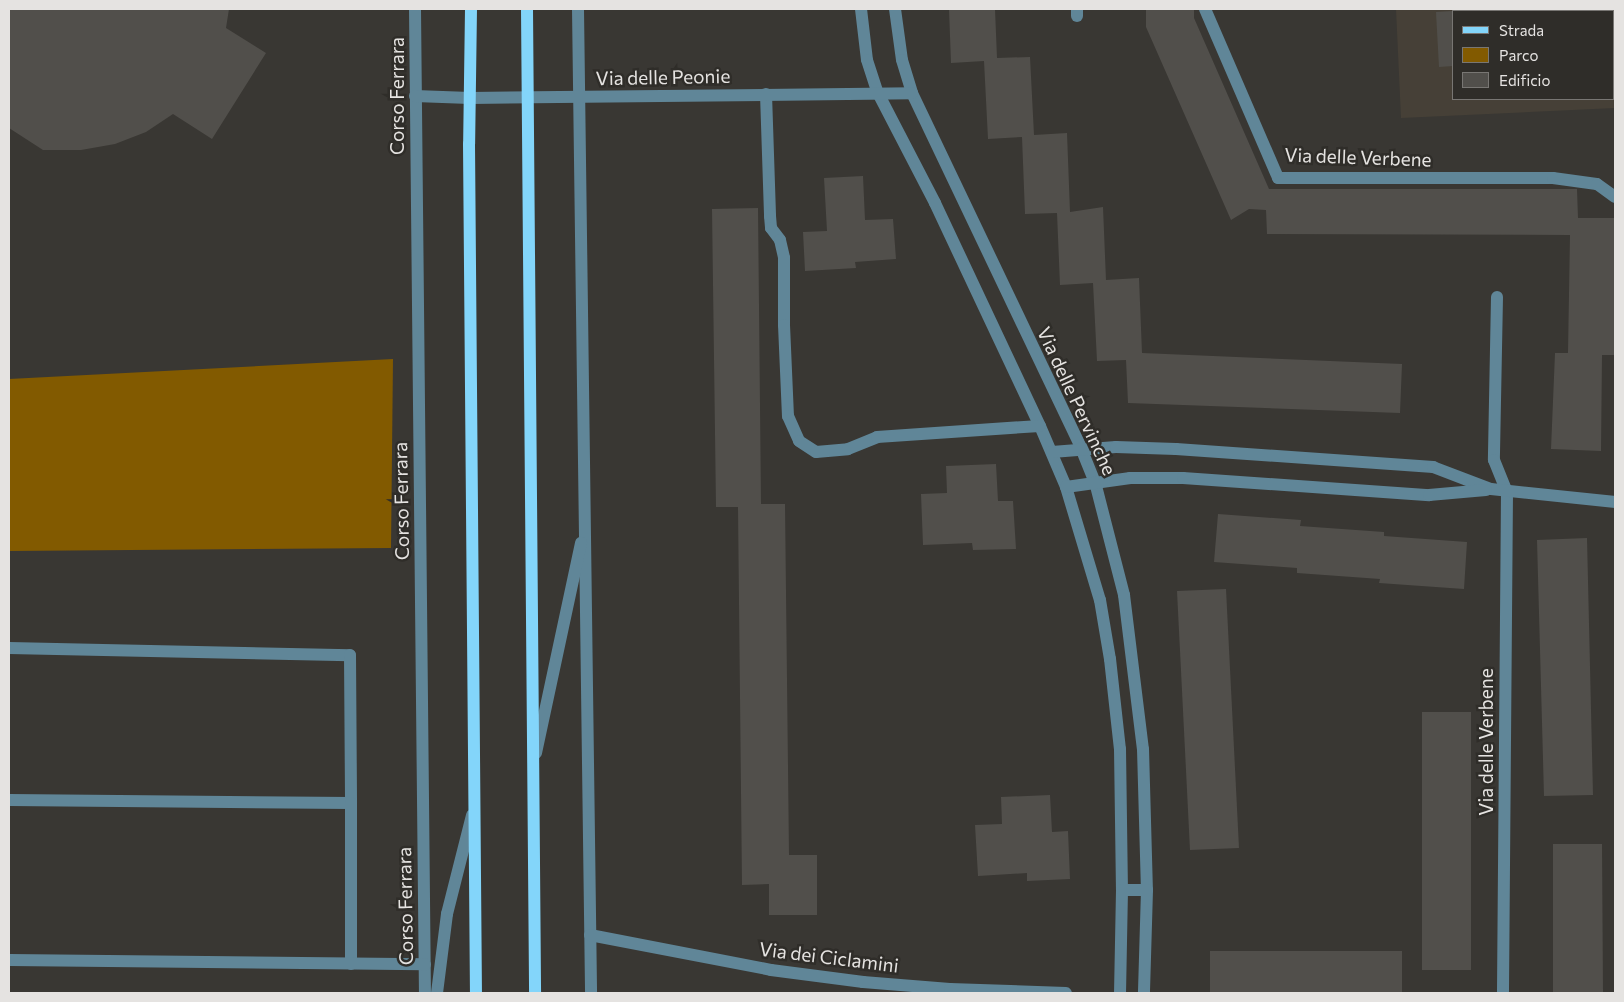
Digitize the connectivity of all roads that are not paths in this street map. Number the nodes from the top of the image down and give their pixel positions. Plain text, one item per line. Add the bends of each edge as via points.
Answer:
1 (415, 9) edge
2 (471, 9) edge
3 (527, 9) edge
4 (578, 9) edge
5 (861, 9) edge
6 (895, 9) edge
7 (1205, 9) edge
8 (878, 93) junction
9 (912, 93) junction
10 (766, 94) junction
11 (416, 96) junction
12 (580, 97) junction
13 (470, 98) junction
14 (527, 98) junction
15 (1615, 197) edge
16 (1497, 297) dead end
17 (1040, 426) junction
18 (1081, 448) junction
19 (1052, 452) junction
20 (1095, 482) junction
21 (1066, 487) junction
22 (1492, 489) junction
23 (1507, 492) junction
24 (1615, 502) edge
25 (585, 526) junction
26 (9, 648) edge
27 (533, 765) junction
28 (9, 800) edge
29 (351, 803) junction
30 (474, 808) junction
31 (1122, 890) junction
32 (1147, 890) junction
33 (590, 935) junction
34 (9, 960) edge
35 (351, 964) junction
36 (425, 964) junction
37 (426, 993) edge
38 (437, 993) edge
39 (476, 993) edge
40 (535, 993) edge
41 (591, 993) edge
42 (1066, 993) edge
43 (1120, 993) edge
44 (1144, 993) edge
45 (1503, 993) edge

1 - 11 street, Corso Ferrara
2 - 13 main road, Corso Ferrara
3 - 14 main road
4 - 12 street
5 - 8 street via 867,60
6 - 9 street, Via delle Pervinche via 902,60
7 - 15 street, Via delle Verbene via 1278,178 1553,178 1597,184
8 - 9 street, Via delle Peonie
8 - 10 street, Via delle Peonie
8 - 17 street via 935,203
9 - 18 street, Via delle Pervinche
10 - 12 street, Via delle Peonie
10 - 17 street via 771,228 780,240 784,258 788,416 799,441 816,452 848,449 877,437
11 - 13 street, Via delle Peonie
11 - 36 street, Corso Ferrara
12 - 14 street, Via delle Peonie
12 - 25 street
13 - 14 street, Via delle Peonie
13 - 30 main road, Corso Ferrara
14 - 27 main road
16 - 23 street, Via delle Verbene via 1494,460
17 - 19 street
18 - 19 street
18 - 20 street, Via delle Pervinche
18 - 22 street via 1176,449 1432,467
19 - 21 street
20 - 21 street
20 - 22 street via 1183,478 1430,495
20 - 32 street, Via delle Pervinche via 1124,595 1134,660 1143,749
21 - 31 street via 1100,600 1110,660 1120,749
22 - 23 street
23 - 24 street
23 - 45 street, Via delle Verbene
25 - 27 street
25 - 33 street
26 - 29 street via 350,655
27 - 40 main road
28 - 29 street
29 - 35 street
30 - 38 street, Corso Ferrara via 447,914
30 - 39 main road, Corso Ferrara
31 - 32 street
31 - 43 street
32 - 44 street, Via delle Pervinche
33 - 41 street
33 - 42 street, Via dei Ciclamini via 771,970 863,982
34 - 35 street
35 - 36 street
36 - 37 street, Corso Ferrara

